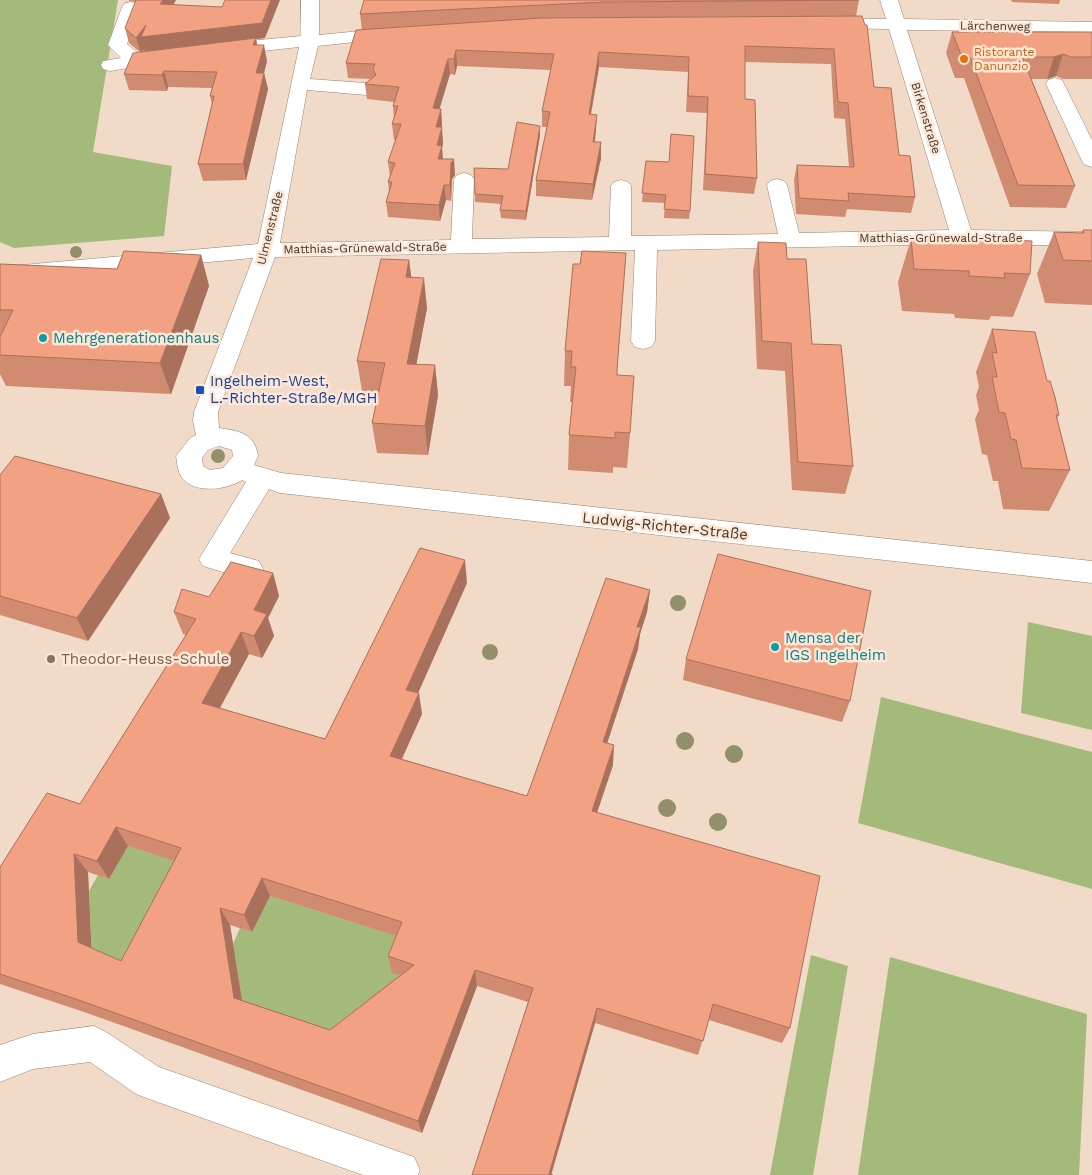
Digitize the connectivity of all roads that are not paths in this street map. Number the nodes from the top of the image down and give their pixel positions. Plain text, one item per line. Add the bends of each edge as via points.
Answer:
1 (310, 0) edge
2 (889, 0) edge
3 (131, 7) edge
4 (812, 23) edge
5 (898, 25) junction
6 (1092, 27) edge
7 (411, 32) edge
8 (310, 40) junction
9 (211, 51) edge
10 (182, 54) edge
11 (136, 61) junction
12 (110, 65) dead end
13 (299, 84) junction
14 (1055, 84) dead end
15 (366, 89) edge
16 (1092, 161) edge
17 (464, 179) dead end
18 (777, 185) dead end
19 (621, 186) dead end
20 (962, 237) junction
21 (1092, 239) edge
22 (790, 240) junction
23 (646, 242) junction
24 (620, 243) junction
25 (461, 247) junction
26 (267, 250) junction
27 (0, 274) edge
28 (643, 341) dead end
29 (209, 439) junction
30 (251, 474) junction
31 (249, 569) edge
32 (1092, 572) edge
33 (0, 1064) edge
34 (399, 1175) edge

1 - 8 street, Ulmenstraße
2 - 5 street, Birkenstraße
3 - 11 street via 117,45
4 - 5 street, Lärchenweg
5 - 6 street, Lärchenweg
5 - 20 street, Birkenstraße
7 - 8 street
8 - 9 street
8 - 13 street, Ulmenstraße
10 - 11 street
11 - 12 street
13 - 15 street
13 - 26 street, Ulmenstraße
14 - 16 street
17 - 25 street, Matthias-Grünewald-Straße
18 - 22 street
19 - 24 street
20 - 21 street, Matthias-Grünewald-Straße
20 - 22 street, Matthias-Grünewald-Straße
22 - 23 street, Matthias-Grünewald-Straße
23 - 24 street, Matthias-Grünewald-Straße
23 - 28 street
24 - 25 street, Matthias-Grünewald-Straße
25 - 26 street, Matthias-Grünewald-Straße
26 - 27 street, Matthias-Grünewald-Straße
26 - 29 street, Ulmenstraße via 206,412
29 - 30 street via 229,438 242,444
29 - 30 street via 189,456 191,471 200,478 214,480
30 - 31 street via 213,559
30 - 32 street, Ludwig-Richter-Straße via 290,484
33 - 34 street via 31,1052 94,1044 149,1080 401,1170

